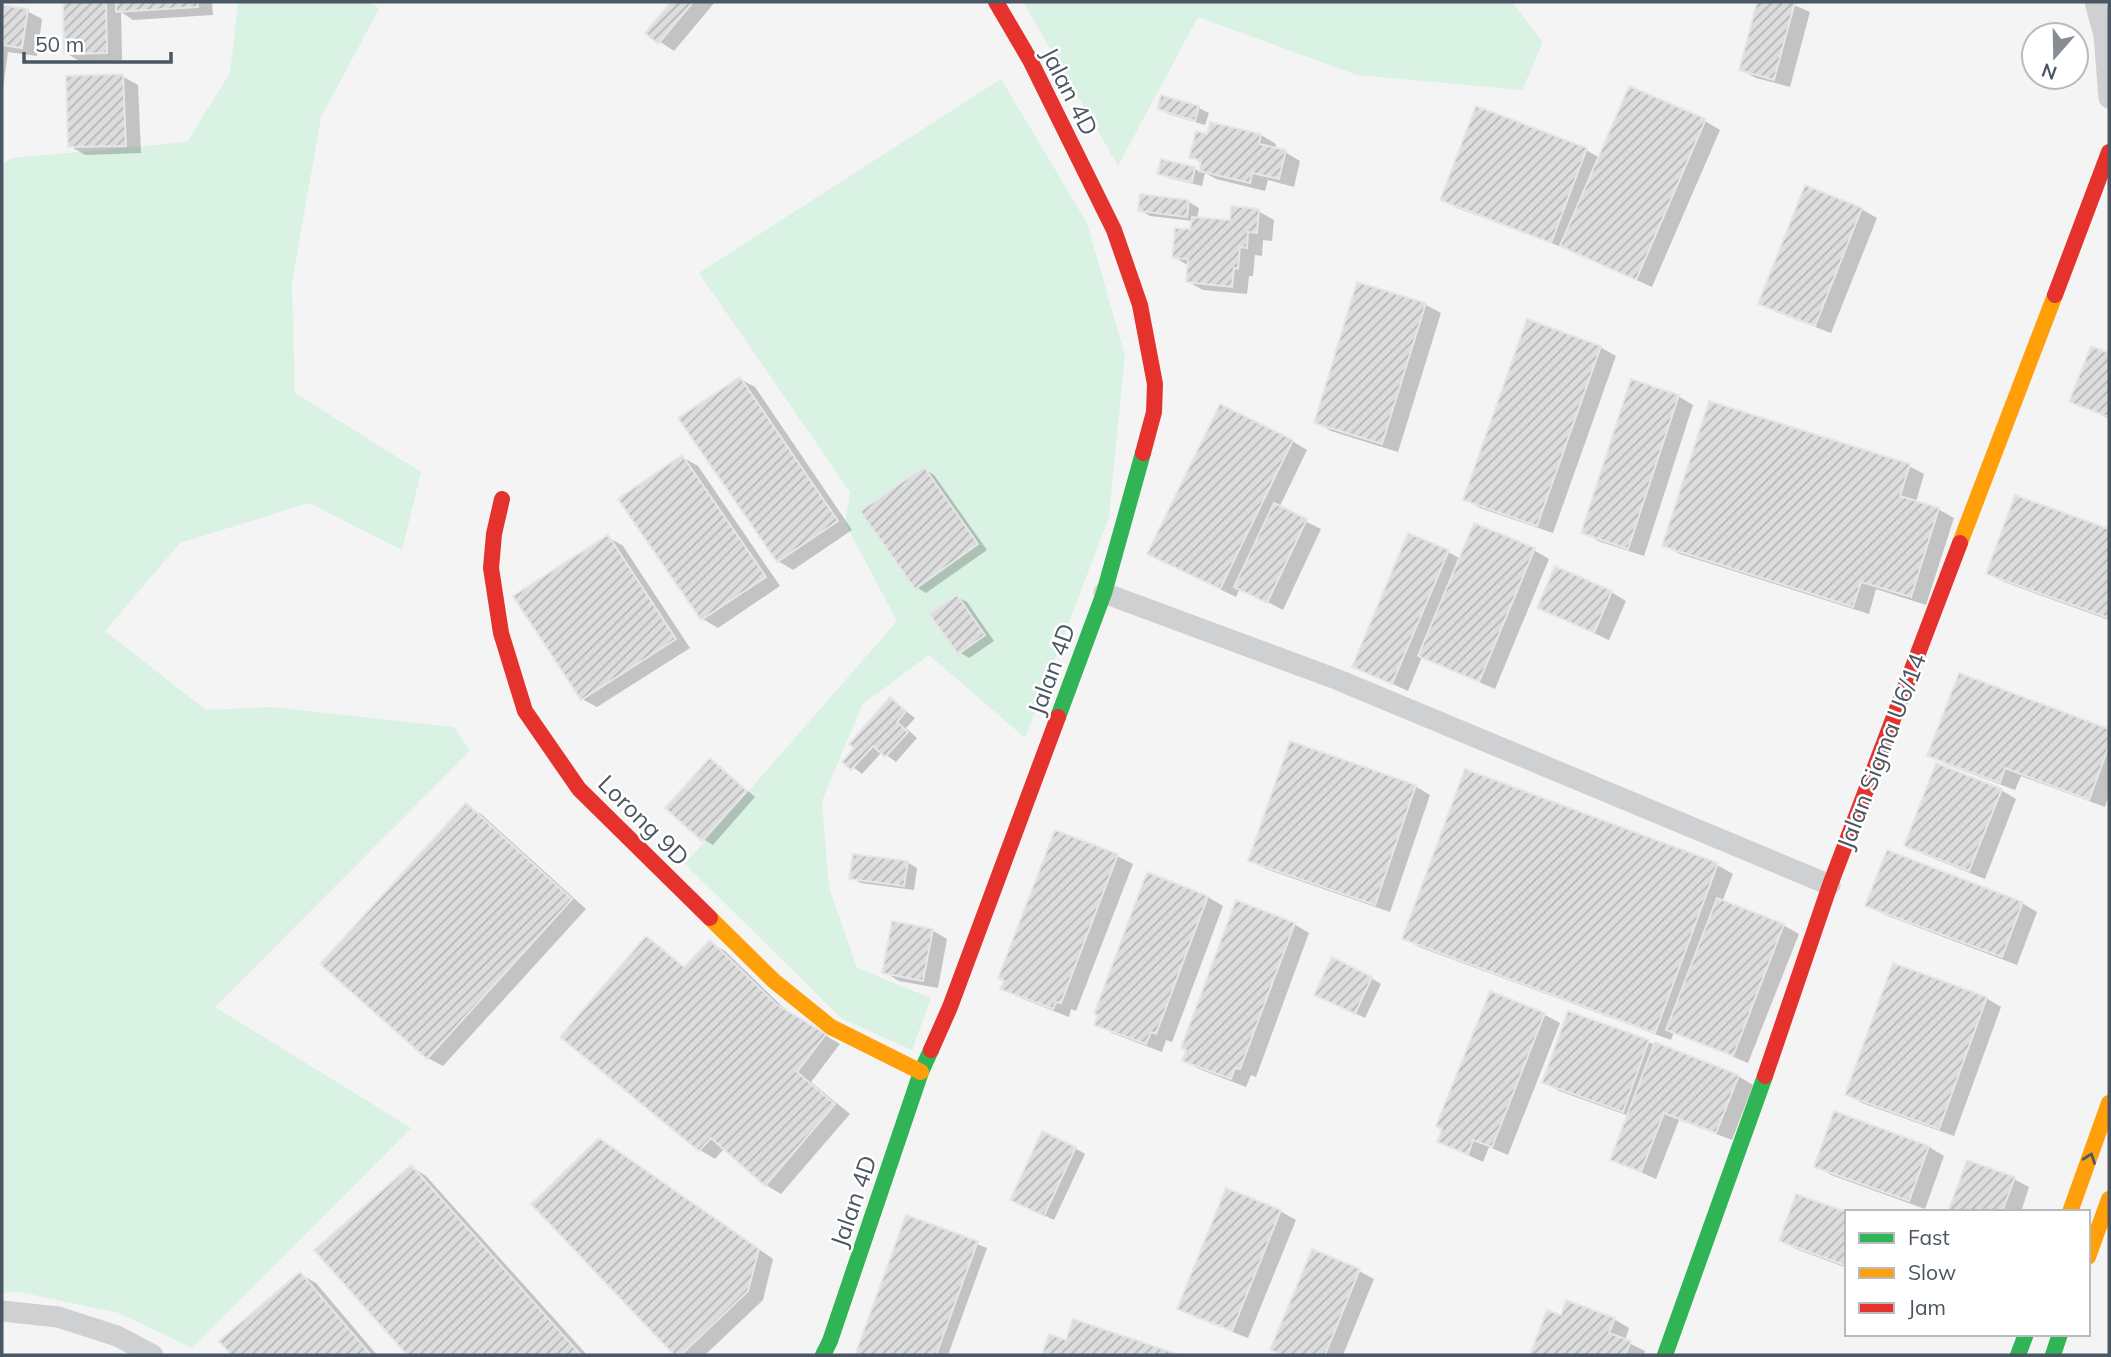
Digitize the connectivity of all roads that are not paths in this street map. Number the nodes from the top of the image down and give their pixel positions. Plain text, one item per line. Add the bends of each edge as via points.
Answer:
1 (996, 2) edge
2 (2095, 2) edge
3 (2109, 98) edge
4 (2109, 152) edge
5 (502, 499) dead end
6 (1104, 593) junction
7 (1830, 885) junction
8 (921, 1072) junction
9 (2109, 1103) edge
10 (2109, 1199) edge
11 (2071, 1210) edge
12 (2090, 1251) edge
13 (2, 1311) edge
14 (2025, 1336) edge
15 (2059, 1336) edge
16 (153, 1355) edge
17 (823, 1355) edge
18 (1665, 1355) edge
19 (2018, 1355) edge
20 (2053, 1355) edge

1 - 6 main road, Jalan 4D via 1030,60 1114,230 1140,305 1155,384 1154,412
2 - 3 street via 2104,35
4 - 7 main road, Jalan Sigma U6/14
5 - 8 main road, Lorong 9D via 491,568 501,633 525,711 579,789 774,981 831,1027
6 - 7 street via 1336,680
6 - 8 main road, Jalan 4D via 950,1007
7 - 18 main road, Jalan Sigma U6/14
8 - 17 main road, Jalan 4D
11 -> 9 main road
10 - 12 main road
13 - 16 street via 58,1317 117,1336
14 - 19 main road
15 - 20 main road

